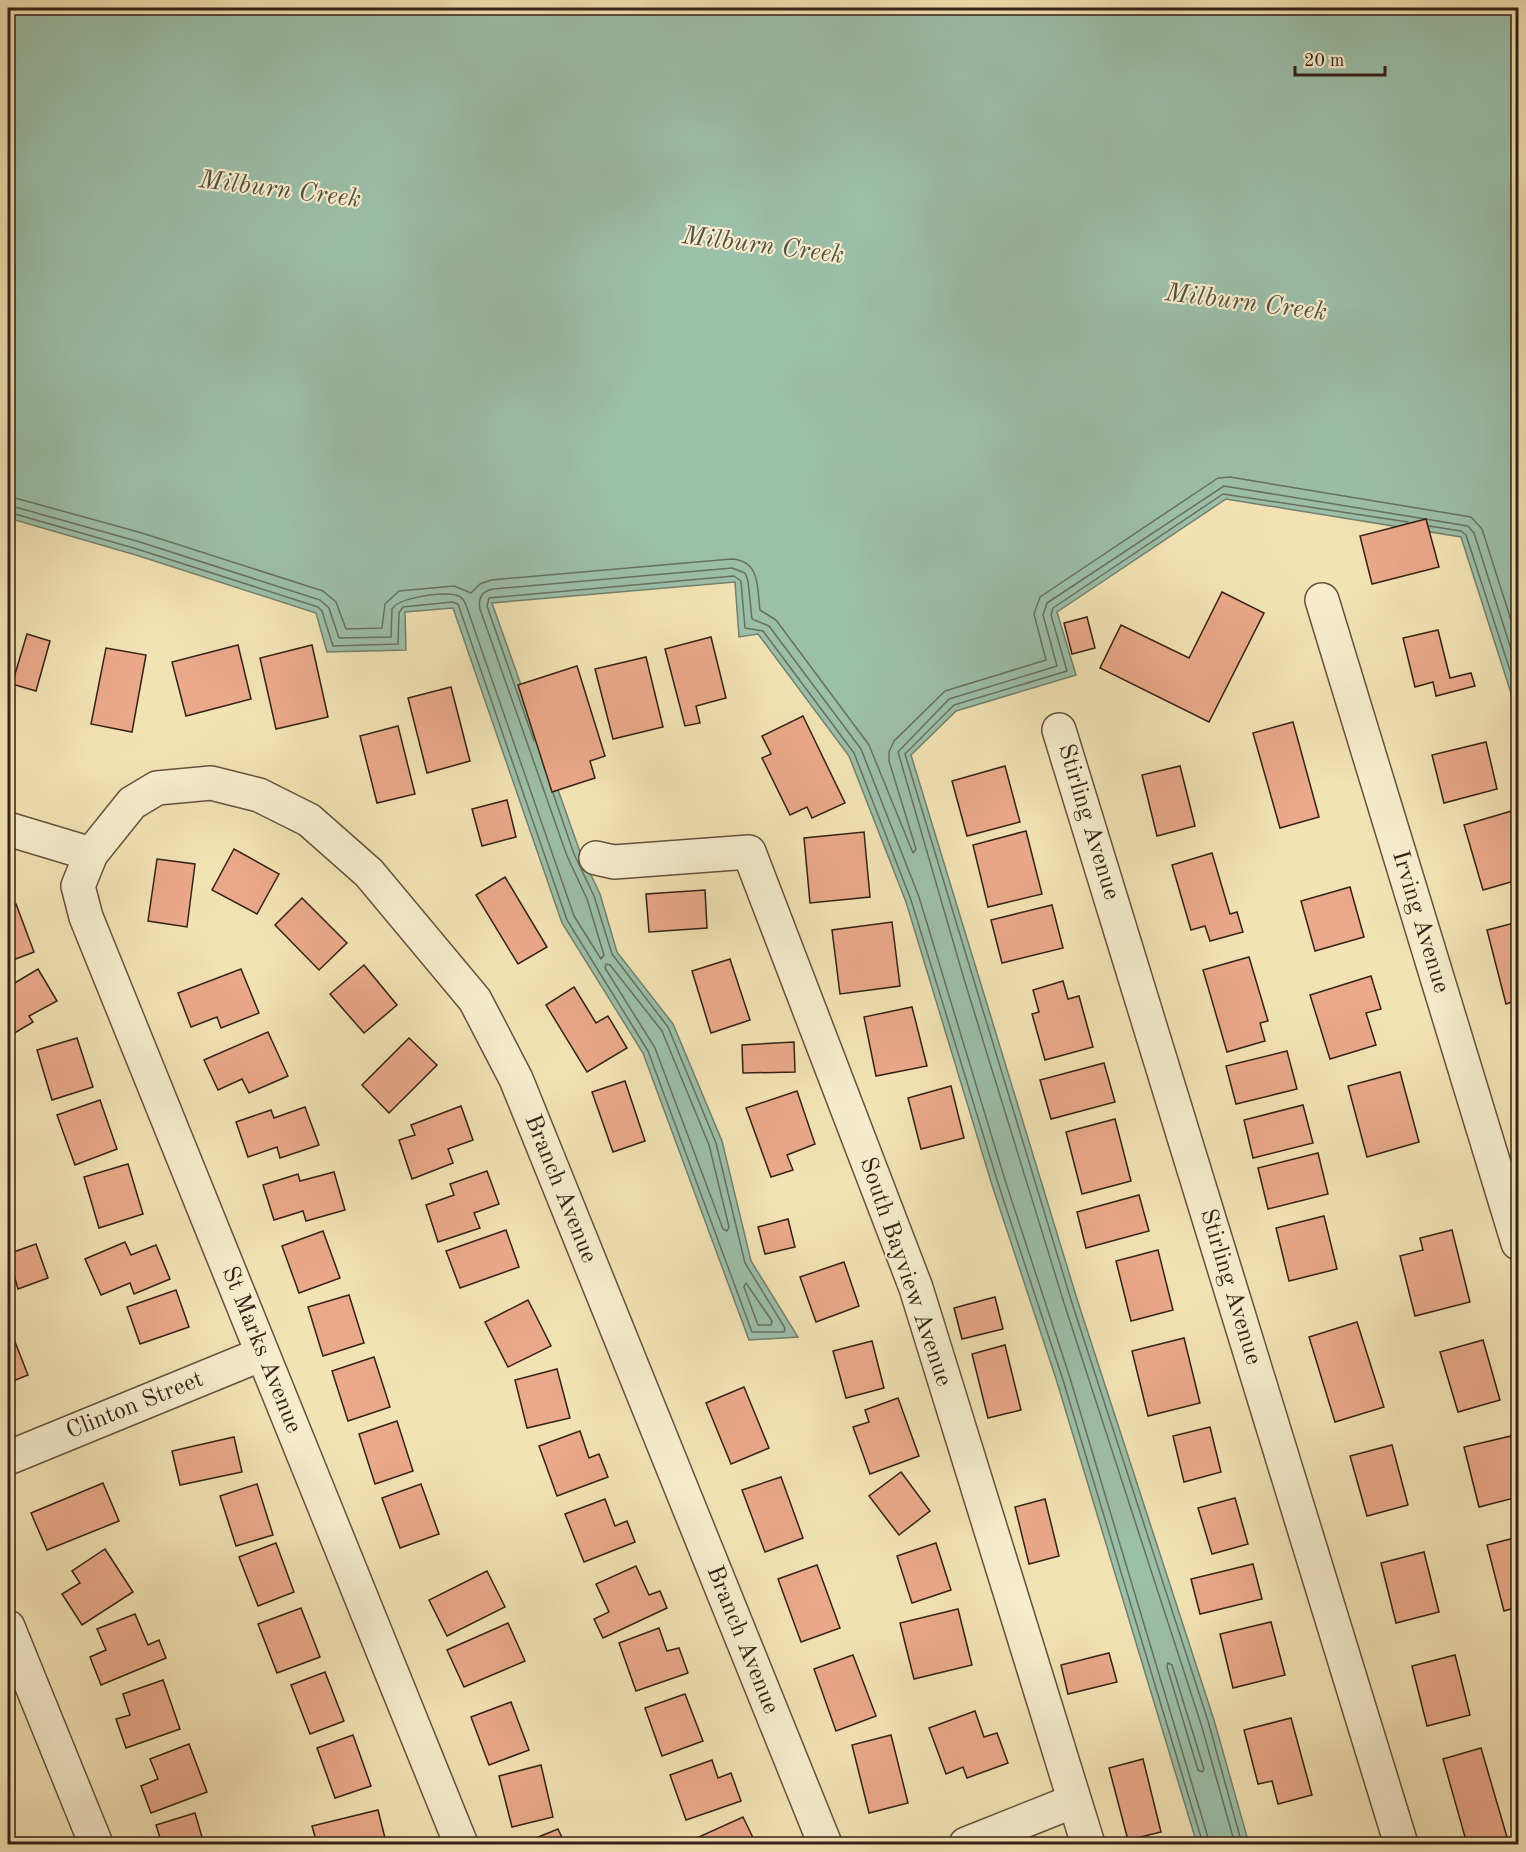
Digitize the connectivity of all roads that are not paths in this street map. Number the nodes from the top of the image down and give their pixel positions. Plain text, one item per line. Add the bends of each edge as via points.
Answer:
1 (1322, 600) dead end
2 (1059, 730) dead end
3 (8, 829) edge
4 (91, 854) junction
5 (596, 858) dead end
6 (1518, 1243) edge
7 (262, 1354) junction
8 (8, 1458) edge
9 (8, 1627) edge
10 (1074, 1801) junction
11 (96, 1845) edge
12 (461, 1845) edge
13 (825, 1845) edge
14 (966, 1845) edge
15 (1088, 1845) edge
16 (1401, 1845) edge

1 - 6 street, Irving Avenue
2 - 16 street, Stirling Avenue
3 - 4 street
4 - 7 street, St Marks Avenue via 78,886 86,917
4 - 13 street, Branch Avenue via 132,803 157,788 211,783 259,795 309,820 369,873 475,1000 516,1079
5 - 10 street, South Bayview Avenue via 614,862 749,852 916,1288
7 - 8 street, Clinton Street
7 - 12 street, St Marks Avenue
9 - 11 street
10 - 14 street
10 - 15 street, South Bayview Avenue

